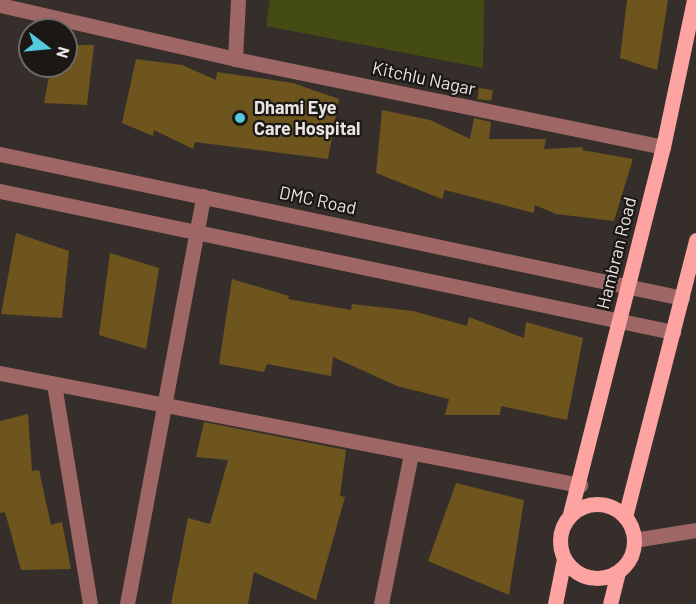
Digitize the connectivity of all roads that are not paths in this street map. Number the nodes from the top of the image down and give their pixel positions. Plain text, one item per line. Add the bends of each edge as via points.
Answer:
1 (238, 0) edge
2 (694, 0) edge
3 (0, 5) edge
4 (22, 5) edge
5 (235, 58) junction
6 (663, 147) junction
7 (0, 154) edge
8 (0, 191) edge
9 (203, 196) junction
10 (196, 233) junction
11 (696, 240) edge
12 (627, 286) junction
13 (682, 298) junction
14 (619, 321) junction
15 (674, 332) junction
16 (0, 373) edge
17 (54, 384) junction
18 (165, 406) junction
19 (411, 454) junction
20 (580, 485) junction
21 (570, 514) junction
22 (625, 517) junction
23 (696, 530) edge
24 (634, 540) junction
25 (564, 559) junction
26 (618, 572) junction
27 (90, 604) edge
28 (127, 604) edge
29 (381, 604) edge
30 (555, 604) edge
31 (610, 604) edge

1 - 5 street
2 - 6 main road, Hambran Road
3 - 4 street, Kitchlu Nagar
4 - 5 street, Kitchlu Nagar
5 - 6 street, Kitchlu Nagar
6 - 12 main road, Hambran Road
7 - 9 street, DMC Road
8 - 10 street
9 - 10 street
9 - 12 street, DMC Road
10 - 14 street
10 - 18 street
11 - 13 main road
12 - 13 street, DMC Road
12 - 14 main road, Hambran Road
13 - 15 main road
14 - 15 street
14 - 20 main road, Hambran Road
15 - 22 main road
16 - 17 street
17 - 18 street
17 - 27 street
18 - 19 street
18 - 28 street
19 - 20 street
19 - 29 street
20 - 21 main road, Hambran Road
21 - 22 main road via 592,504 616,509
21 - 25 main road via 560,536
22 - 24 main road
23 - 24 street
24 - 26 main road via 627,564
25 - 26 main road via 588,577
25 - 30 main road
26 - 31 main road

